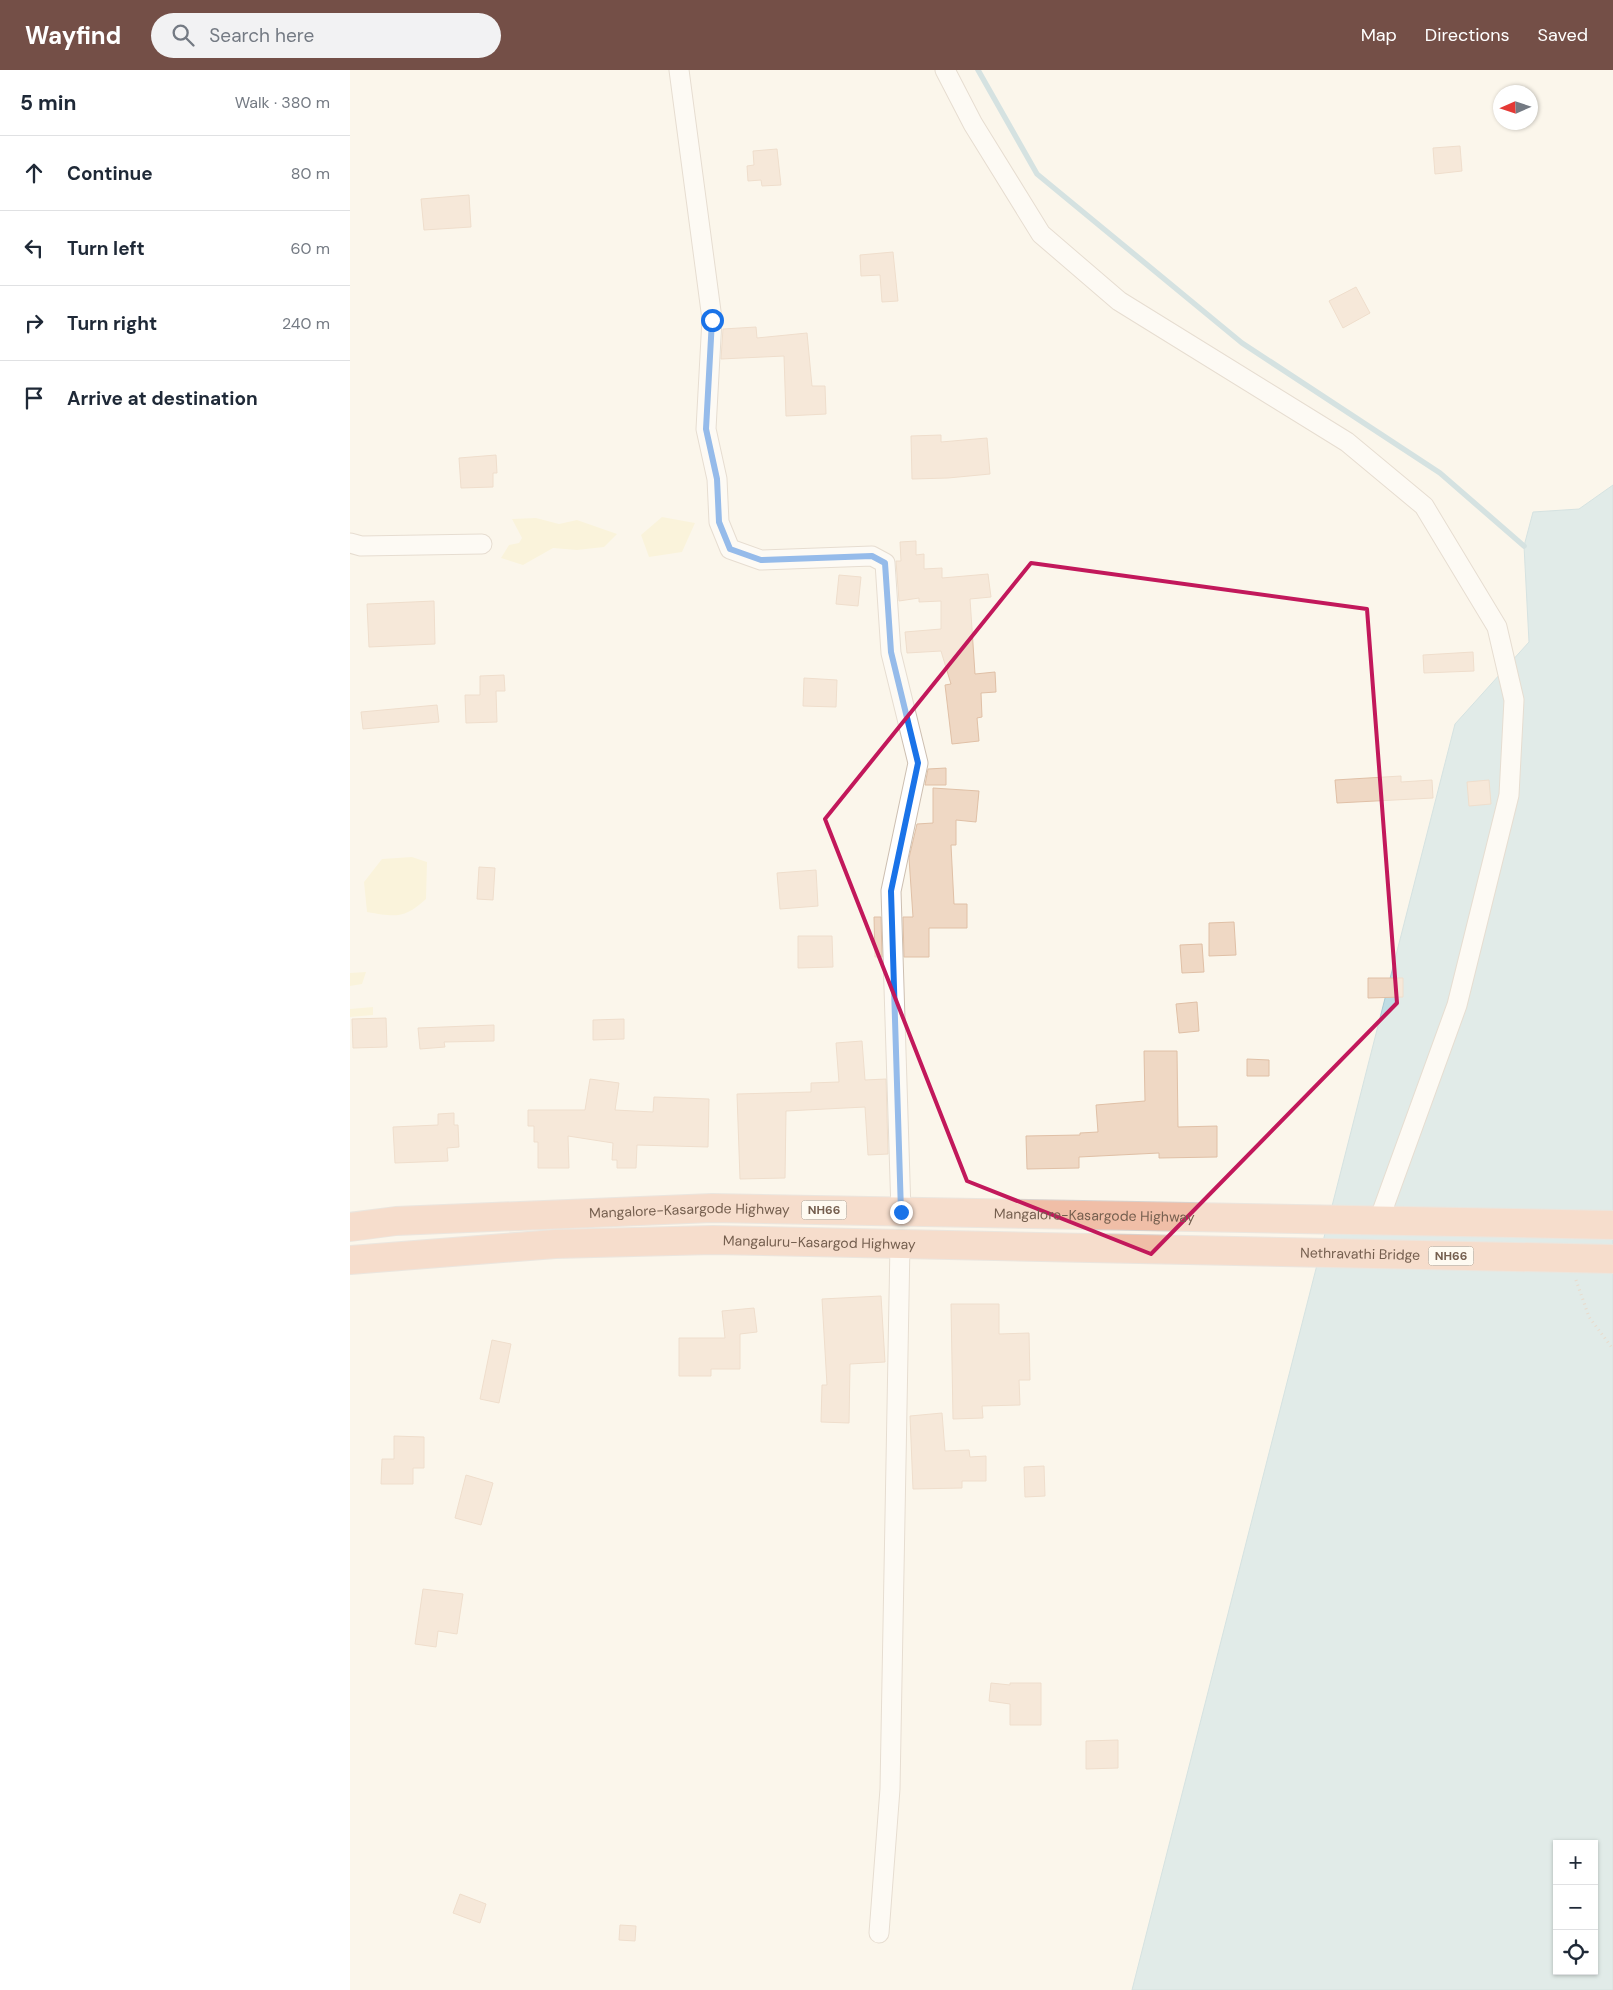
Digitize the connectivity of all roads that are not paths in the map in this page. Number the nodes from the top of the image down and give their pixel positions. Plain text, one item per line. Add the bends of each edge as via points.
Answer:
1 (679, 70) edge
2 (945, 70) edge
3 (350, 543) edge
4 (482, 544) dead end
5 (901, 1212) junction
6 (1379, 1220) junction
7 (1613, 1225) edge
8 (350, 1227) edge
9 (900, 1244) junction
10 (1289, 1253) joint
11 (1613, 1259) edge
12 (350, 1260) edge
13 (879, 1933) dead end

1 - 5 street via 712,320 706,429 717,479 719,522 730,549 761,560 872,556 885,563 891,652 918,763 891,891
2 - 6 street via 973,124 1041,234 1119,301 1347,442 1424,506 1497,627 1514,700 1509,795 1457,1005
3 - 4 street via 360,546
5 - 6 highway, Mangalore-Kasargode Highway / NH66
5 - 8 highway, Mangalore-Kasargode Highway / NH66 via 712,1208 396,1221
6 - 7 highway, NH66
9 - 10 highway, Mangaluru-Kasargod Highway / NH66
9 - 12 highway, Mangaluru-Kasargod Highway / NH66 via 713,1240 555,1244
9 - 13 street via 890,1789
10 - 11 highway, Nethravathi Bridge / NH66

